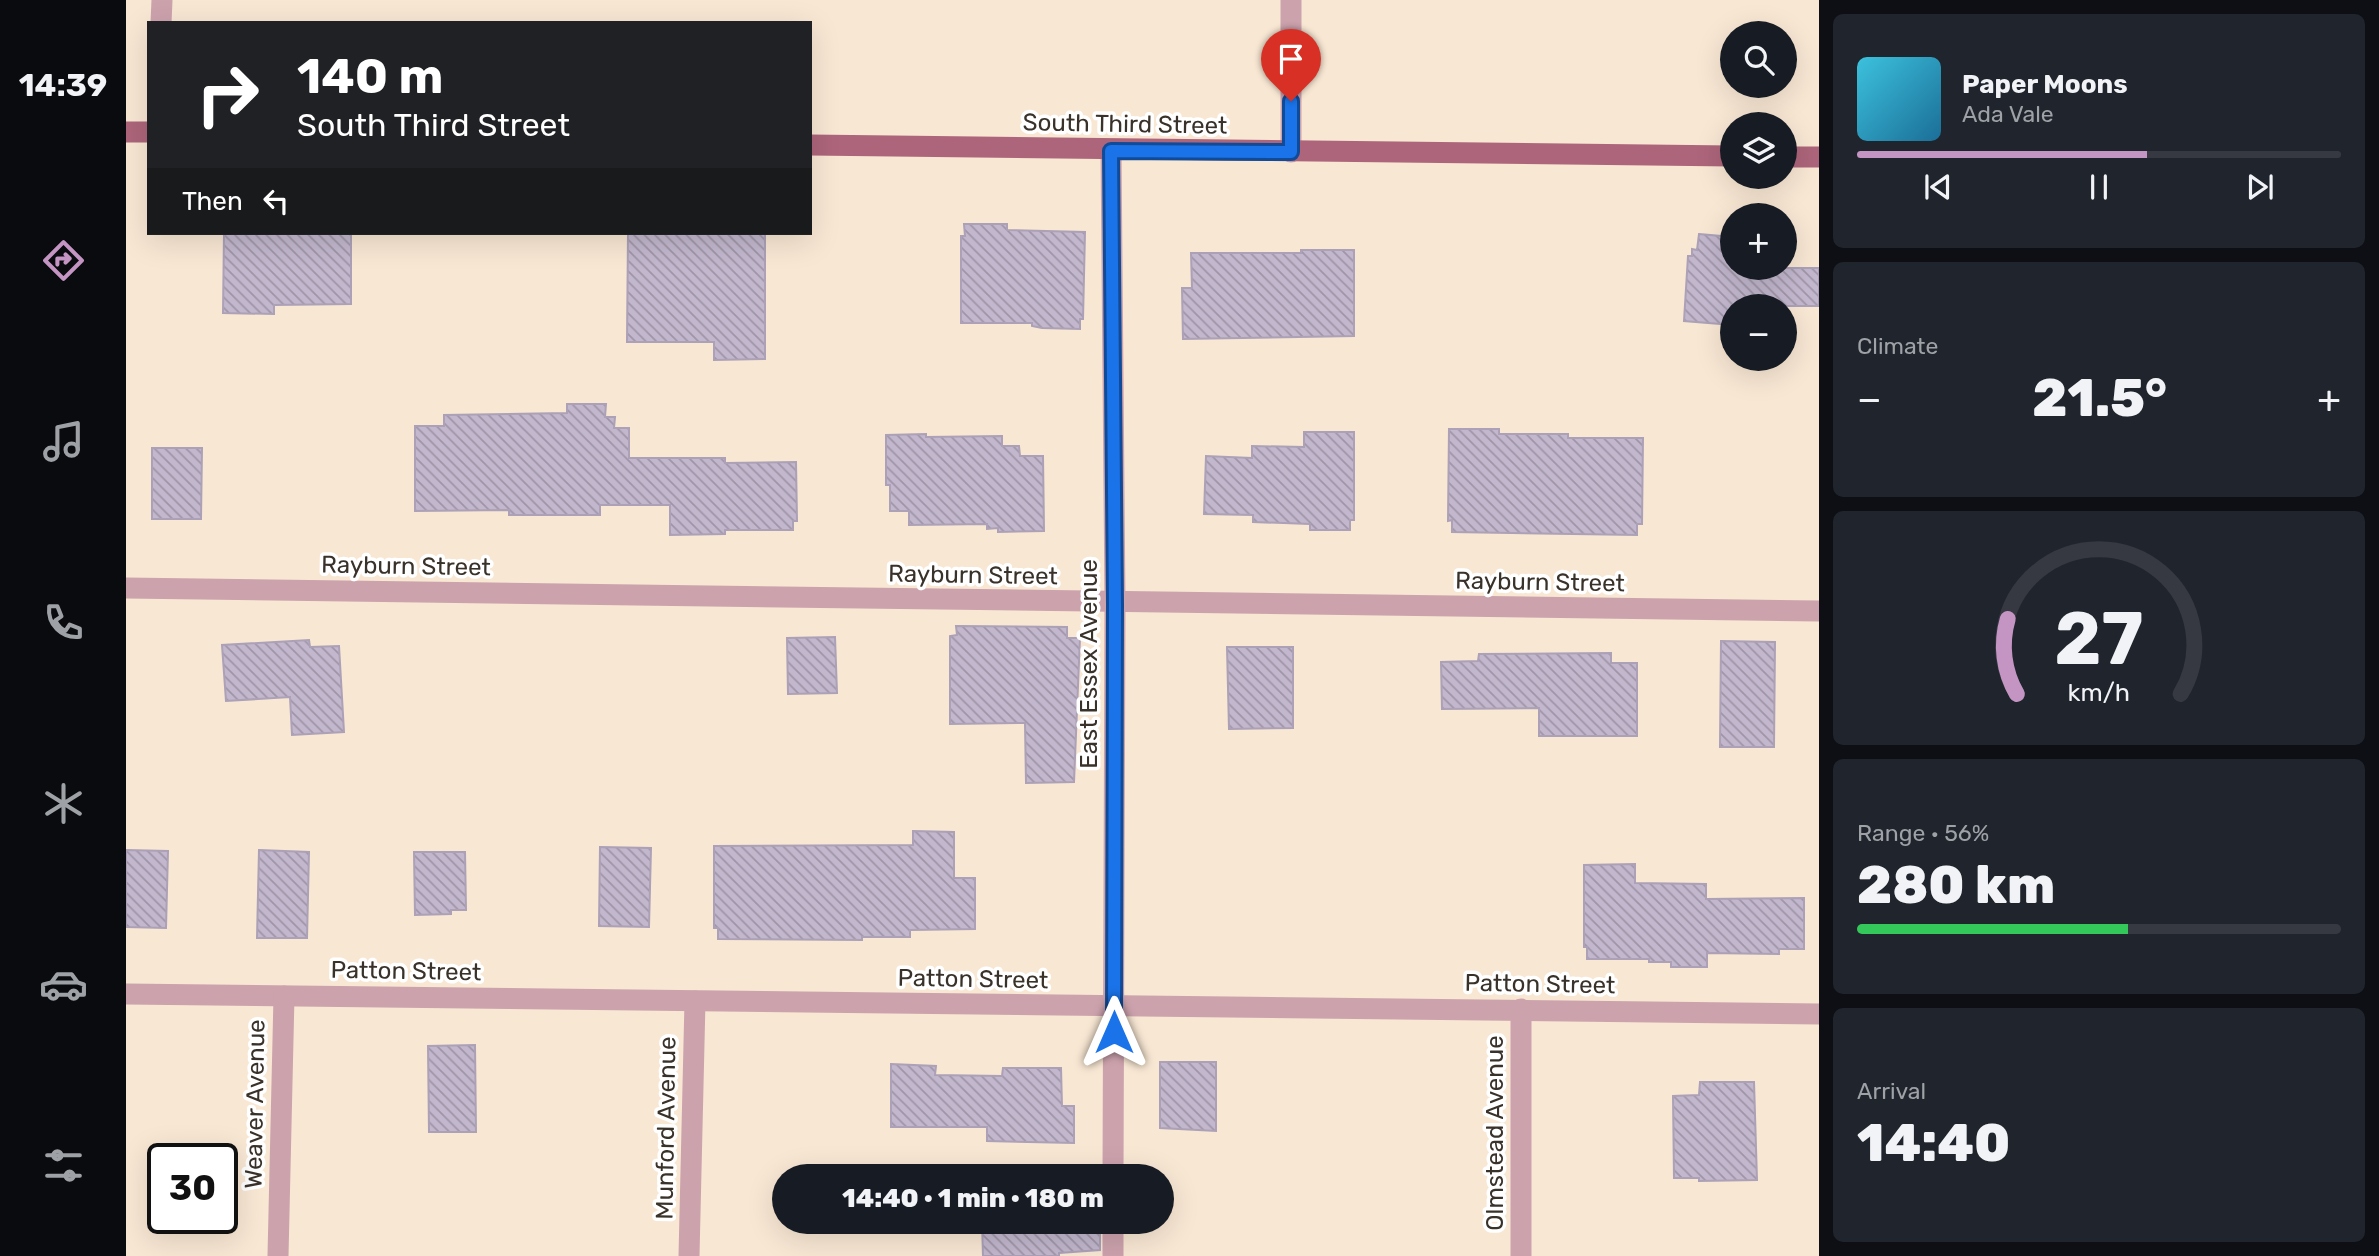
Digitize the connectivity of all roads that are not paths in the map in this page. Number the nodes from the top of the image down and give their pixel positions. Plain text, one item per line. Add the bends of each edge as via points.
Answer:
1 (162, 0) edge
2 (1291, 0) edge
3 (161, 21) edge
4 (126, 132) edge
5 (147, 132) edge
6 (812, 145) edge
7 (1111, 151) junction
8 (1291, 152) junction
9 (1720, 156) edge
10 (1797, 157) edge
11 (1819, 157) edge
12 (126, 588) edge
13 (1115, 604) junction
14 (1819, 611) edge
15 (126, 994) edge
16 (284, 996) junction
17 (695, 1001) junction
18 (1115, 1008) junction
19 (1521, 1009) junction
20 (1819, 1014) edge
21 (1113, 1164) edge
22 (1113, 1234) edge
23 (278, 1256) edge
24 (689, 1256) edge
25 (1114, 1256) edge
26 (1521, 1256) edge

1 - 3 street
2 - 8 street
4 - 5 main road
6 - 7 main road, South Third Street
7 - 8 main road, South Third Street
7 - 13 street, East Essex Avenue
8 - 9 main road, South Third Street
10 - 11 main road
12 - 13 street, Rayburn Street
13 - 14 street, Rayburn Street
13 - 18 street, East Essex Avenue
15 - 16 street, Patton Street
16 - 17 street, Patton Street
16 - 23 street, Weaver Avenue
17 - 18 street, Patton Street
17 - 24 street, Munford Avenue
18 - 19 street, Patton Street
18 - 21 street, East Essex Avenue
19 - 20 street, Patton Street
19 - 26 street, Olmstead Avenue
22 - 25 street

